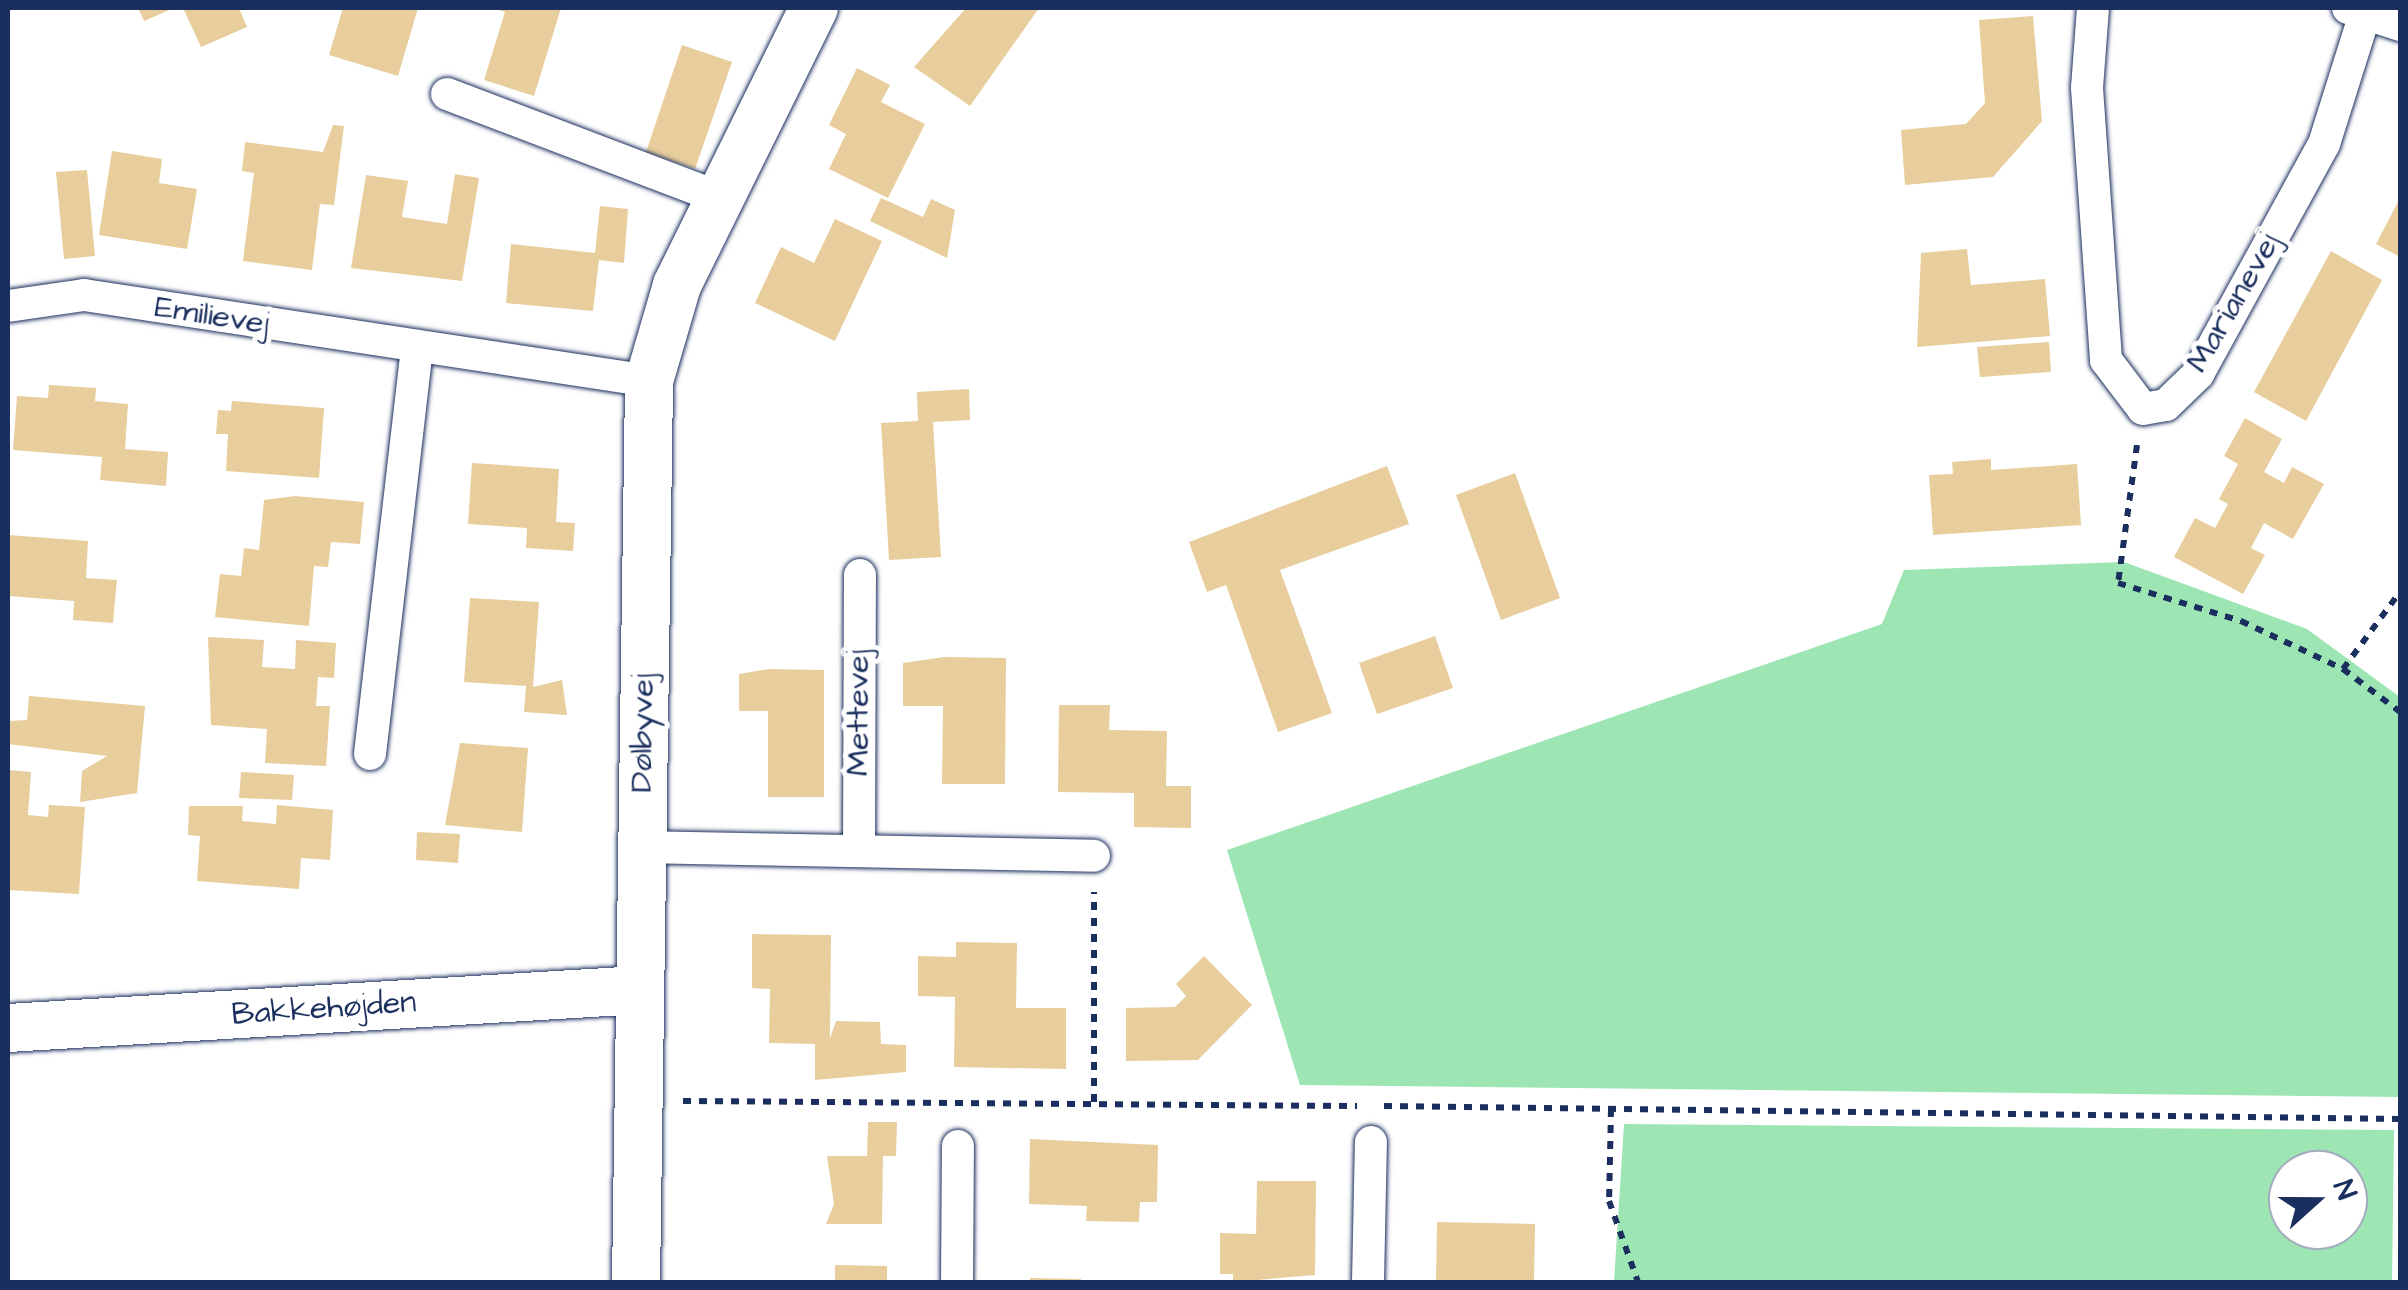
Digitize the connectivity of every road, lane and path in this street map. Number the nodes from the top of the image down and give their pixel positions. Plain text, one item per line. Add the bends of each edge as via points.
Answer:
1 (814, 8) edge
2 (2093, 8) edge
3 (2356, 9) edge
4 (2400, 26) edge
5 (447, 94) dead end
6 (716, 196) junction
7 (8, 306) edge
8 (418, 349) junction
9 (649, 381) junction
10 (2142, 409) junction
11 (860, 575) dead end
12 (2400, 592) edge
13 (2343, 669) junction
14 (2400, 712) edge
15 (370, 754) dead end
16 (641, 847) junction
17 (859, 850) junction
18 (1094, 856) joint
19 (640, 990) junction
20 (8, 1028) edge
21 (682, 1082) dead end
22 (683, 1101) junction
23 (1094, 1102) junction
24 (1612, 1109) junction
25 (683, 1119) dead end
26 (2400, 1119) edge
27 (1370, 1142) dead end
28 (958, 1146) dead end
29 (636, 1282) edge
30 (957, 1282) edge
31 (1368, 1282) edge
32 (1638, 1282) edge

1 - 6 street, Dølbyvej
2 - 10 street via 2087,88 2106,360
3 - 4 street, Marianevej
3 - 10 street, Marianevej via 2324,144 2198,374 2166,405
5 - 6 street
6 - 9 street, Dølbyvej
7 - 8 street, Emilievej via 84,295
8 - 9 street, Emilievej
8 - 15 street
9 - 16 street, Dølbyvej
10 - 13 path via 2118,583 2241,621
11 - 17 street, Mettevej
12 - 13 path
13 - 14 path
16 - 17 street
16 - 19 street, Dølbyvej
17 - 18 street
18 - 23 path
19 - 20 street, Bakkehøjden
19 - 29 street, Dølbyvej
21 - 22 path
22 - 23 path
22 - 25 path
23 - 24 path
24 - 26 path
24 - 32 path via 1610,1200
27 - 31 street
28 - 30 street

